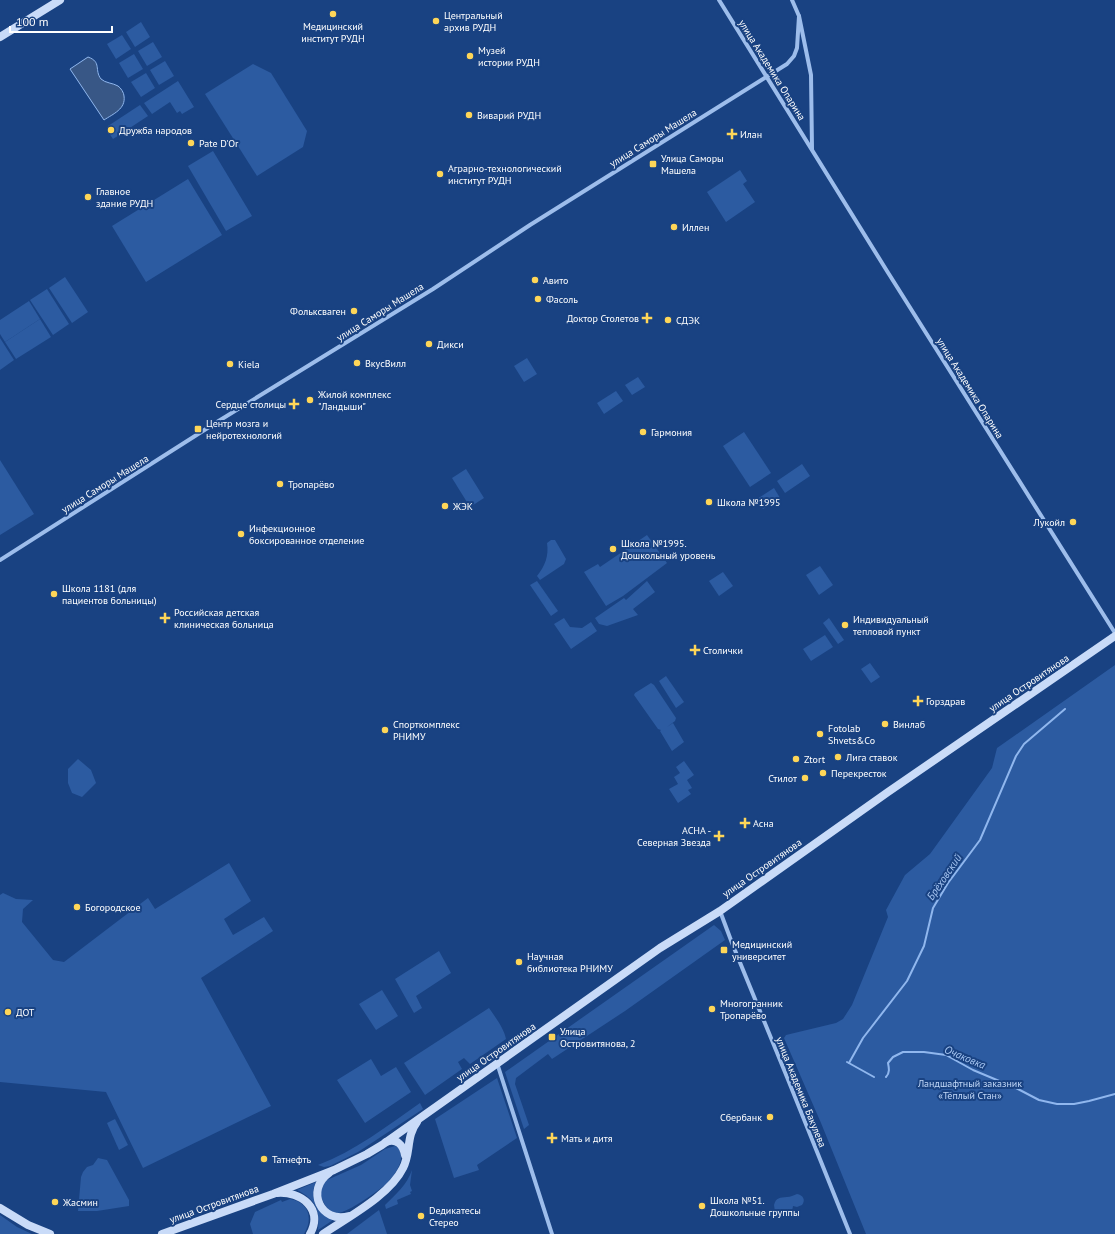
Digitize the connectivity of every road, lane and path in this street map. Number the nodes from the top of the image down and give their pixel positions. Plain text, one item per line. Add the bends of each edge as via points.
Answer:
1 (60, 0) edge
2 (719, 0) edge
3 (792, 0) edge
4 (799, 16) junction
5 (0, 37) edge
6 (767, 76) junction
7 (812, 150) junction
8 (0, 560) edge
9 (1115, 635) edge
10 (720, 911) junction
11 (497, 1063) junction
12 (422, 1117) junction
13 (382, 1145) junction
14 (403, 1169) junction
15 (334, 1170) junction
16 (273, 1194) junction
17 (0, 1208) edge
18 (350, 1216) junction
19 (50, 1234) edge
20 (161, 1234) edge
21 (310, 1234) edge
22 (323, 1234) edge
23 (552, 1234) edge
24 (850, 1234) edge

1 - 5 main road
2 - 6 street, улица Академика Опарина
3 - 4 street, улица Академика Опарина
4 - 6 street, улица Саморы Машела via 794,56 787,64
4 - 7 street, улица Академика Опарина via 811,75
6 - 7 street, улица Академика Опарина
6 - 8 street, улица Саморы Машела
7 - 9 street, улица Академика Опарина
9 - 10 main road, улица Островитянова
10 - 11 main road, улица Островитянова via 660,948
10 - 24 street, улица Академика Бакулева
11 - 12 main road, улица Островитянова
11 - 23 street
12 - 13 main road, улица Островитянова
12 - 14 main road, улица Островитянова via 410,1136
13 - 14 main road via 392,1140 401,1144 405,1153
13 - 15 main road, улица Островитянова
14 - 18 main road, улица Островитянова via 386,1190
15 - 16 main road, улица Островитянова
15 - 18 main road via 326,1175 319,1186 316,1194 318,1201 331,1215 340,1218
16 - 20 main road, улица Островитянова
16 - 21 main road via 293,1194 306,1202 312,1210 314,1219
17 - 19 main road via 28,1225
18 - 22 main road, улица Островитянова

